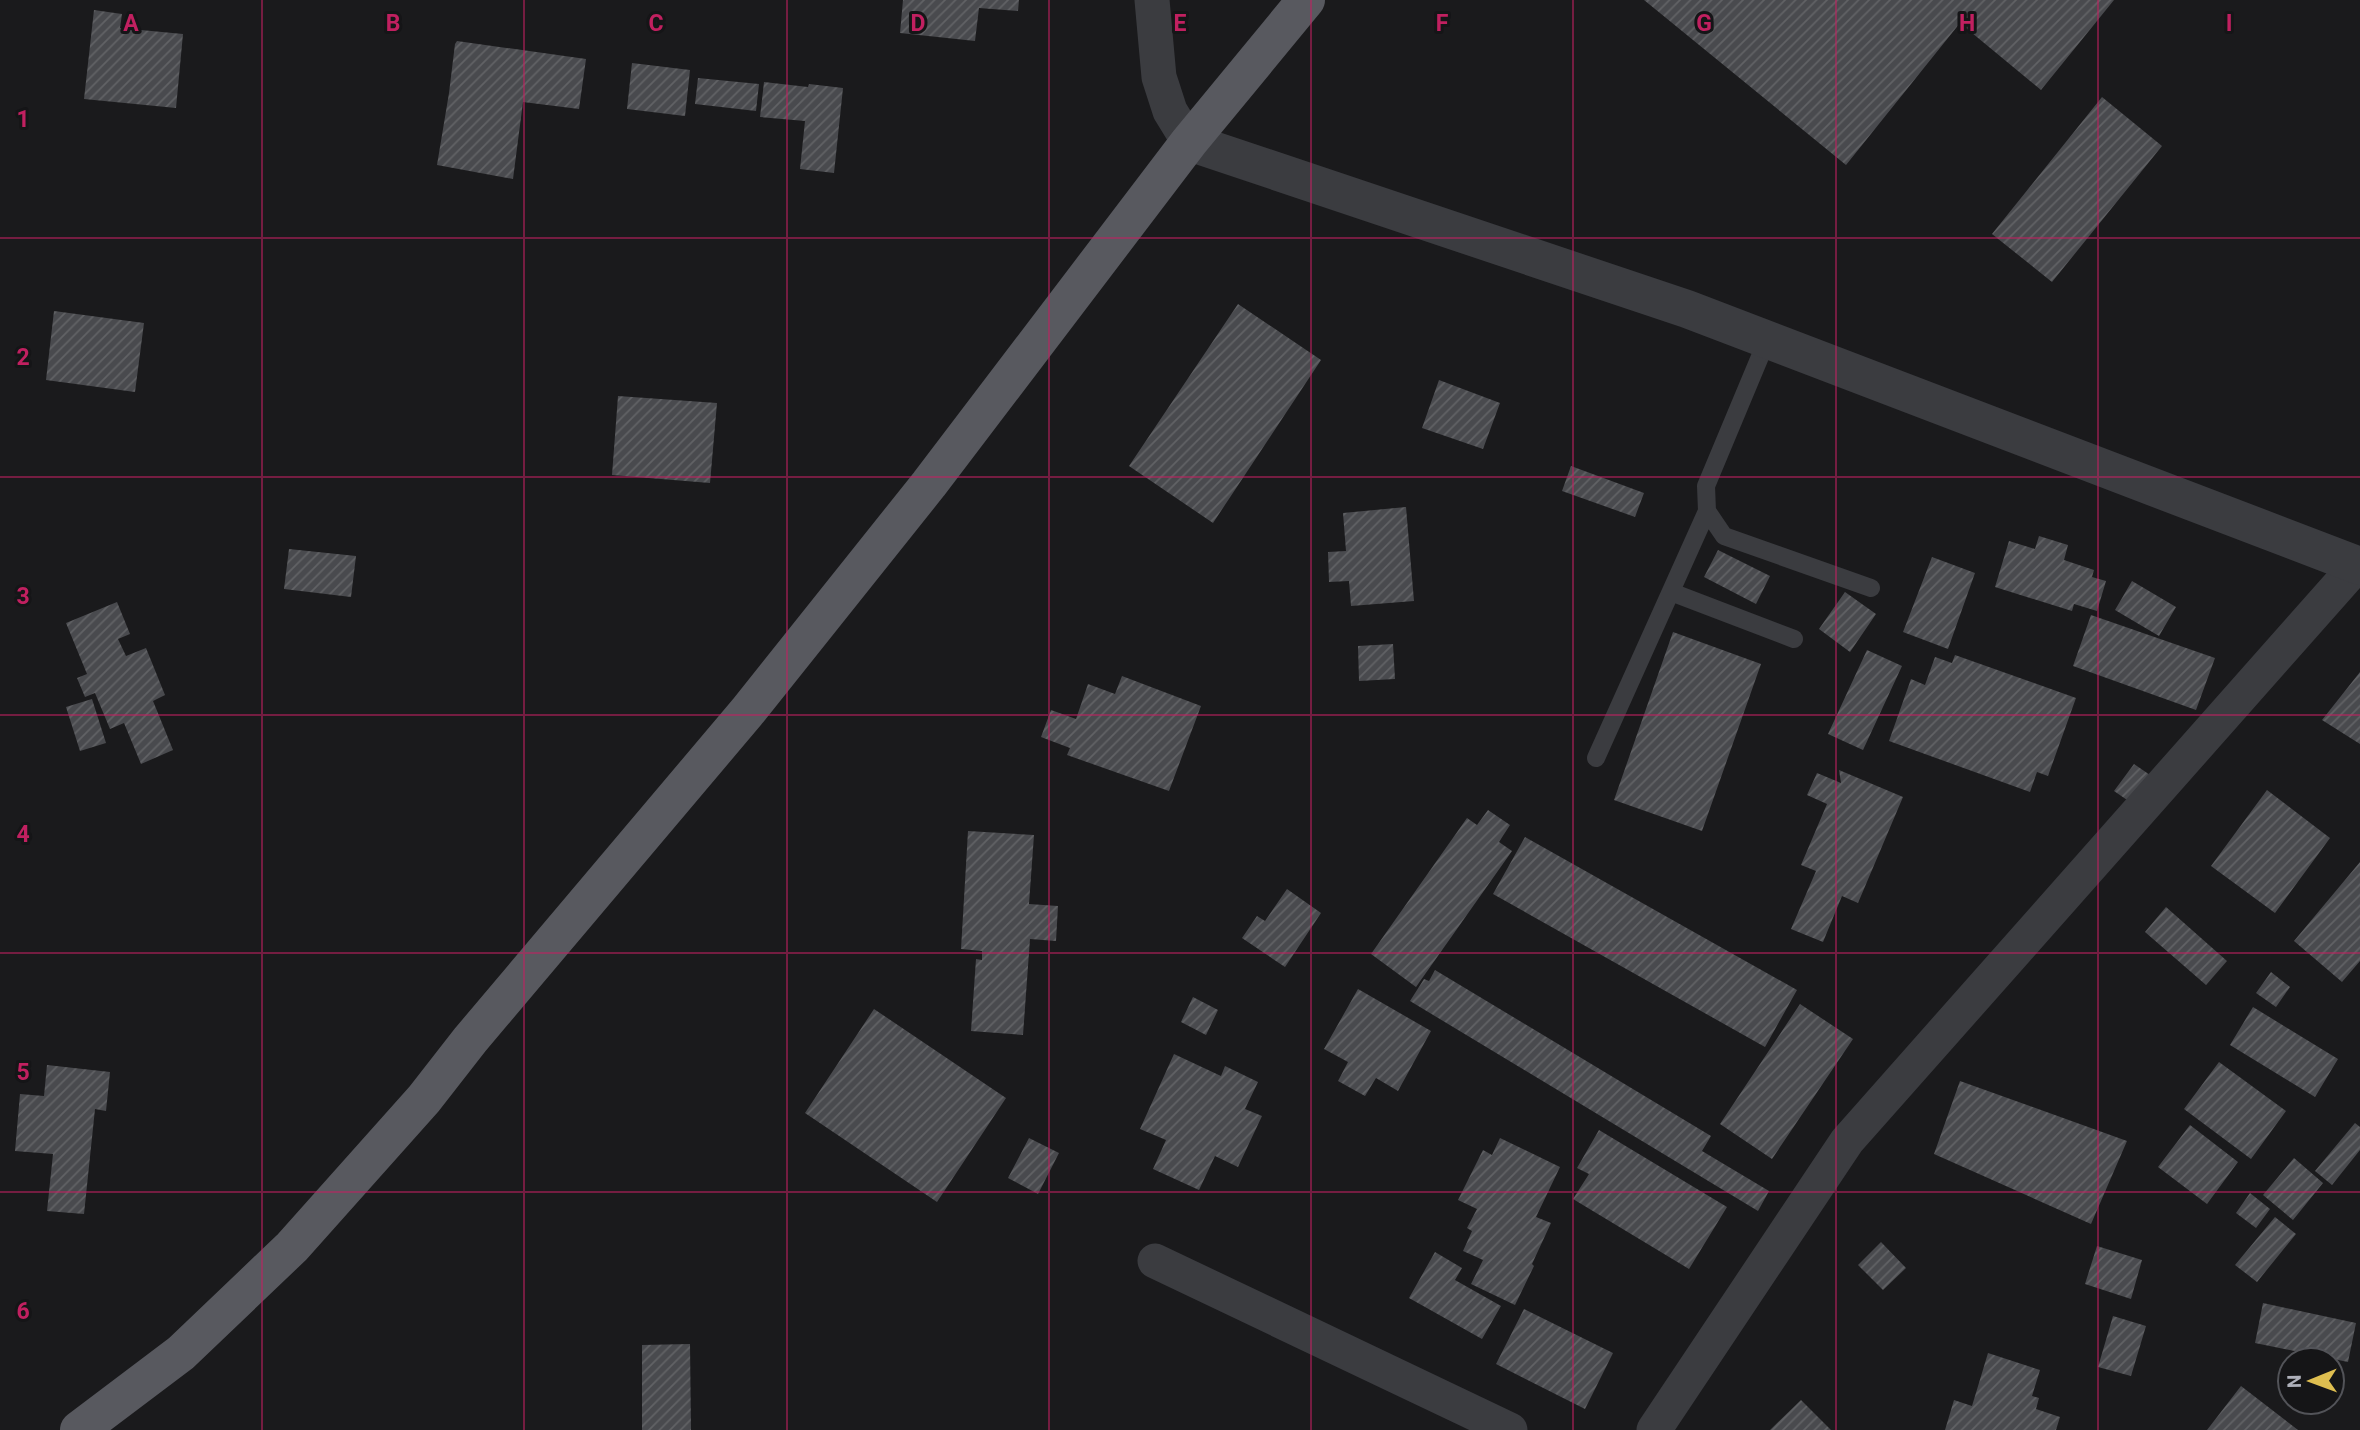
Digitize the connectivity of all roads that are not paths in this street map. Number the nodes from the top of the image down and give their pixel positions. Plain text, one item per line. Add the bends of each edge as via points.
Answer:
1 (1152, 0) edge
2 (1306, 0) edge
3 (1189, 142) junction
4 (1767, 340) junction
5 (1707, 511) junction
6 (2358, 565) edge
7 (1871, 589) dead end
8 (1671, 592) junction
9 (1794, 639) dead end
10 (1596, 758) dead end
11 (1155, 1261) dead end
12 (79, 1430) edge
13 (1510, 1430) edge
14 (1654, 1430) edge

1 - 3 street via 1159,77 1170,111
2 - 3 main road
3 - 4 street
3 - 12 main road via 929,484 756,702 424,1099 292,1247 181,1353
4 - 5 lane via 1706,486
4 - 6 street
5 - 7 lane via 1724,536
5 - 8 lane
6 - 14 street via 1847,1141
8 - 9 lane
8 - 10 lane
11 - 13 street

